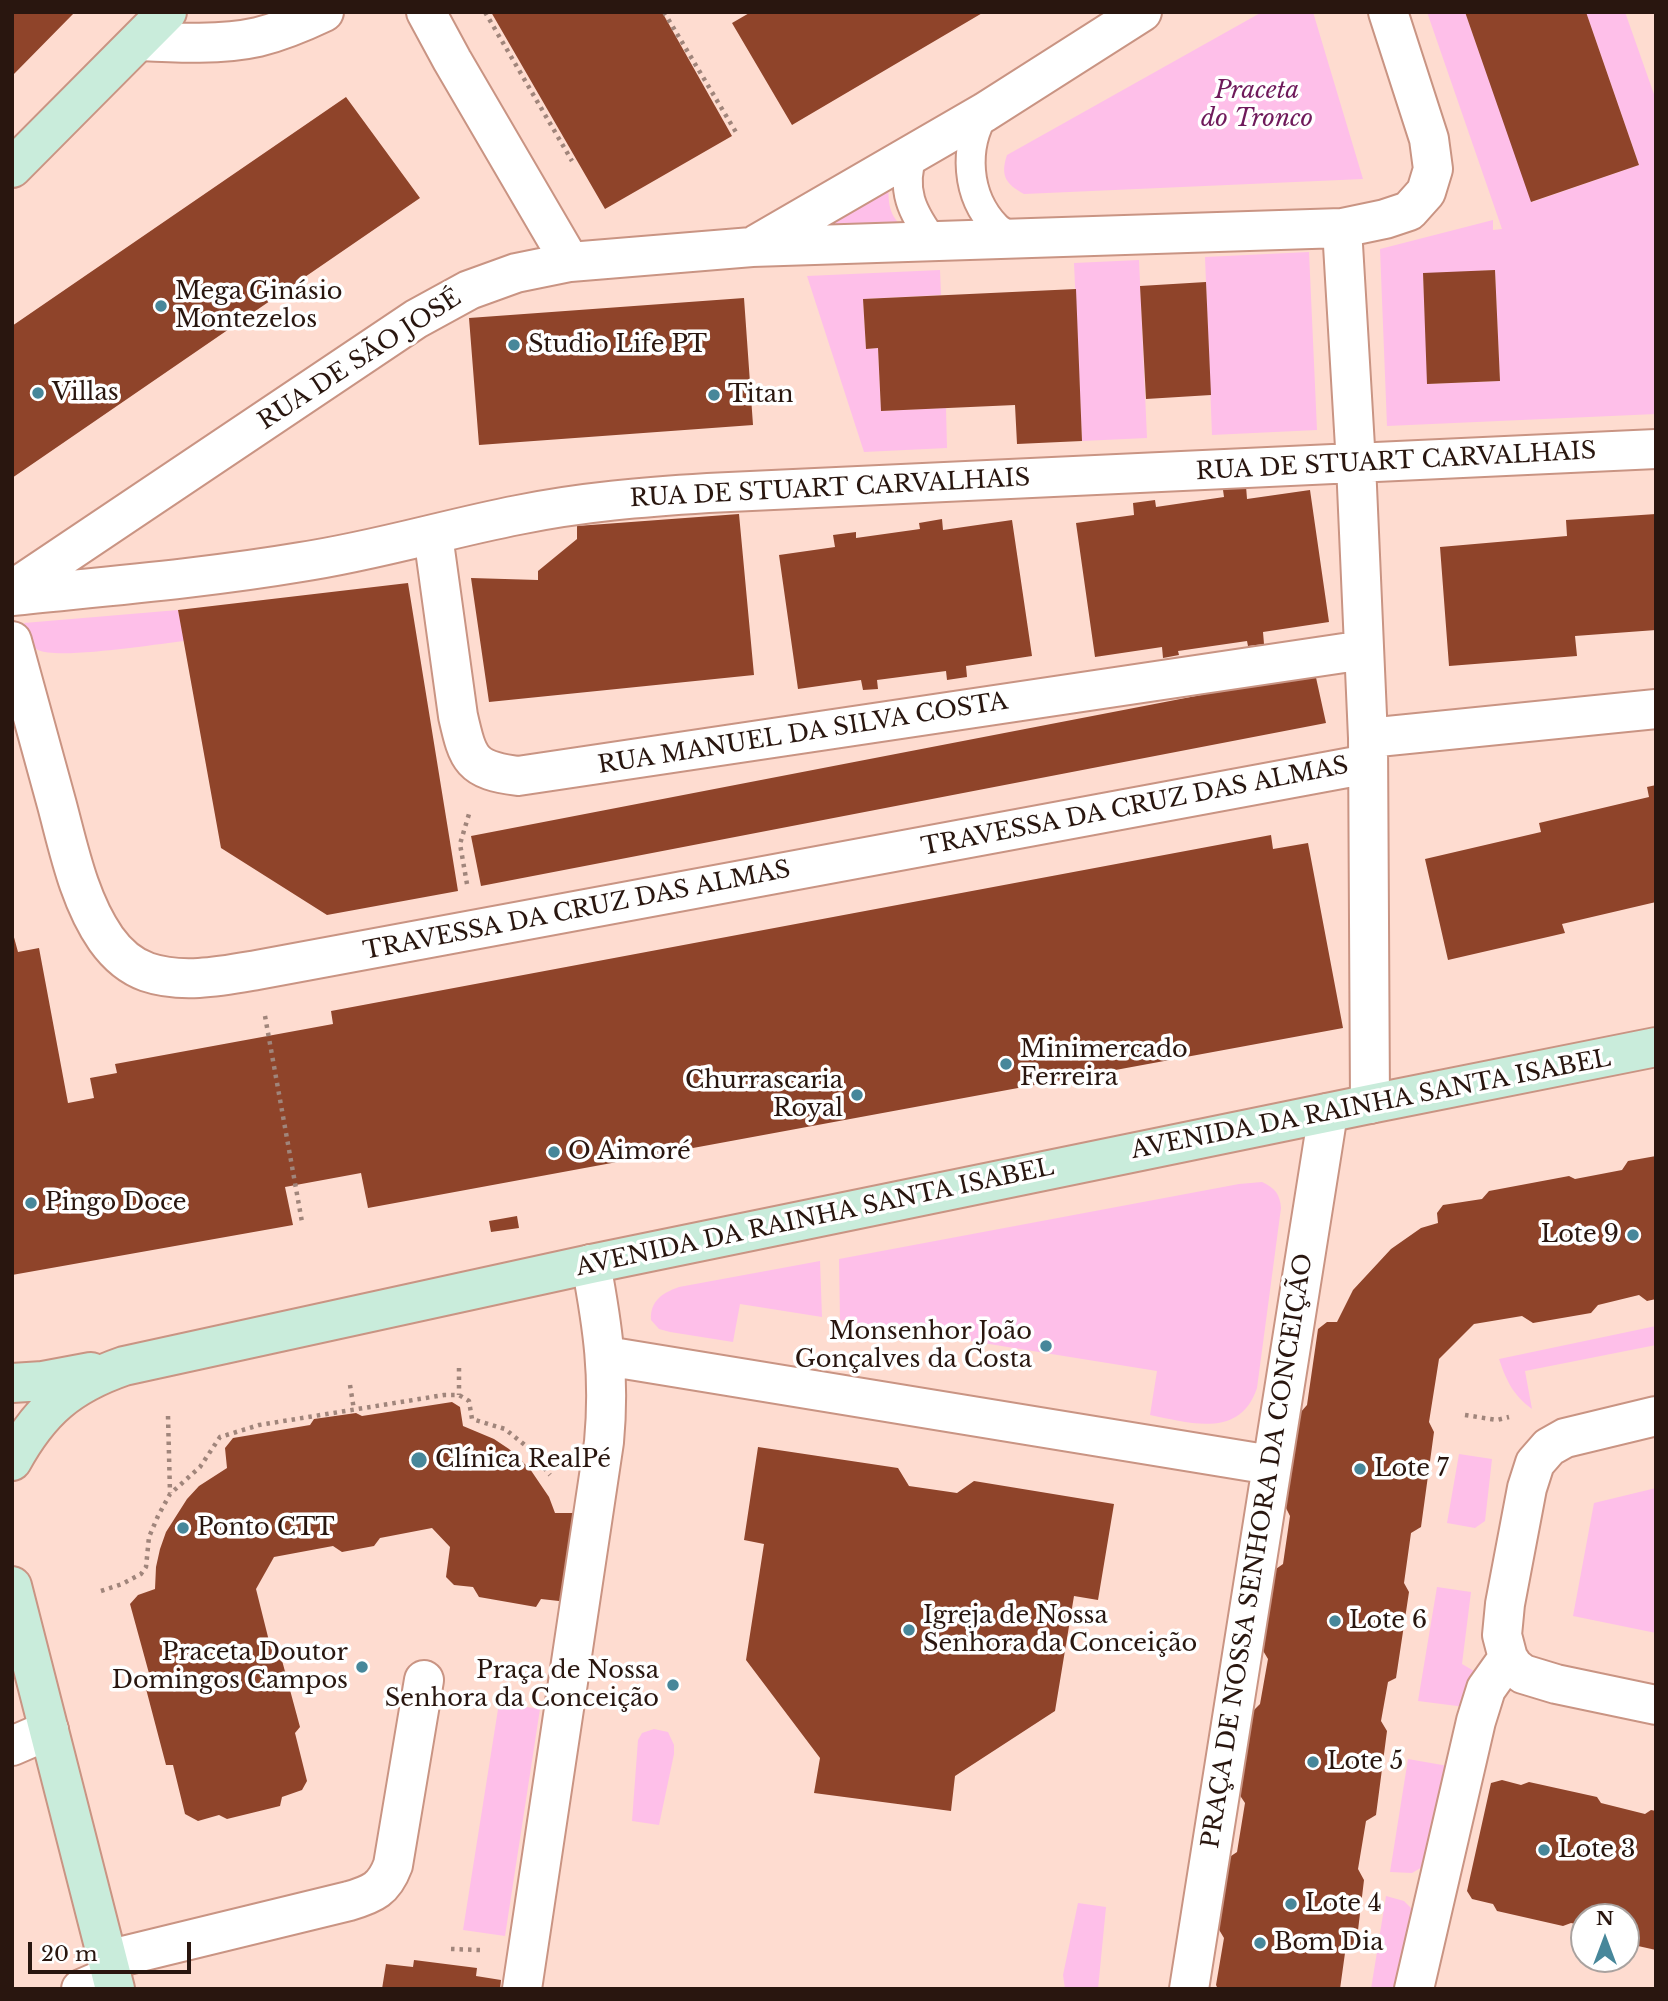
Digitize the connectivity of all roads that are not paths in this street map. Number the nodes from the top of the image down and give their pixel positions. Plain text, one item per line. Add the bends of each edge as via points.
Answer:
1 (167, 12) edge
2 (324, 12) edge
3 (426, 12) edge
4 (1142, 12) edge
5 (1388, 12) edge
6 (140, 41) junction
7 (985, 112) junction
8 (913, 154) junction
9 (12, 168) edge
10 (1342, 228) junction
11 (1014, 239) junction
12 (934, 242) junction
13 (752, 247) junction
14 (570, 262) junction
15 (1656, 449) edge
16 (1356, 464) junction
17 (433, 535) junction
18 (12, 590) edge
19 (12, 596) edge
20 (12, 640) edge
21 (1364, 650) junction
22 (1656, 709) edge
23 (1368, 751) junction
24 (1656, 1047) edge
25 (1370, 1104) junction
26 (1328, 1113) junction
27 (591, 1264) junction
28 (606, 1356) junction
29 (124, 1366) junction
30 (12, 1383) edge
31 (1656, 1416) edge
32 (12, 1461) edge
33 (1270, 1465) junction
34 (12, 1586) edge
35 (1507, 1658) junction
36 (424, 1680) dead end
37 (1656, 1705) edge
38 (49, 1731) junction
39 (12, 1746) edge
40 (104, 1978) edge
41 (522, 1989) edge
42 (1189, 1989) edge
43 (1414, 1989) edge

1 - 6 main road
2 - 6 street via 293,27 255,37
3 - 14 street
4 - 7 street
5 - 10 street via 1429,139 1433,169 1426,192 1409,211
6 - 9 main road
7 - 8 street
7 - 11 lane via 971,150 974,187 989,218
8 - 12 lane via 906,175 909,197
8 - 13 street
10 - 11 street
10 - 16 street
11 - 12 street
12 - 13 street
13 - 14 street, RUA DE SÃO JOSÉ
14 - 18 street, RUA DE SÃO JOSÉ via 516,273 469,290 416,319
15 - 16 street, RUA DE STUART CARVALHAIS
16 - 17 street, RUA DE STUART CARVALHAIS via 628,499 518,515
16 - 21 street
17 - 19 street, RUA DE STUART CARVALHAIS via 238,572
17 - 21 street, RUA MANUEL DA SILVA COSTA via 463,739 483,769 518,776
20 - 23 street, TRAVESSA DA CRUZ DAS ALMAS via 67,845 93,918 124,960 172,978 257,970
21 - 23 street
22 - 23 street, TRAVESSA DA CRUZ DAS ALMAS
23 - 25 street
24 - 25 main road, AVENIDA DA RAINHA SANTA ISABEL
25 - 26 main road, AVENIDA DA RAINHA SANTA ISABEL
26 - 27 main road, AVENIDA DA RAINHA SANTA ISABEL
26 - 33 street, PRAÇA DE NOSSA SENHORA DA CONCEIÇÃO
27 - 28 street
27 - 29 main road, AVENIDA DA RAINHA SANTA ISABEL
28 - 33 street
28 - 41 street via 604,1442
29 - 30 main road
29 - 32 main road, AVENIDA DA RAINHA SANTA ISABEL via 62,1396 29,1432
31 - 35 street via 1565,1438 1535,1463 1506,1604 1502,1635
33 - 42 street, PRAÇA DE NOSSA SENHORA DA CONCEIÇÃO
34 - 38 main road
35 - 37 street via 1523,1674 1535,1678
35 - 43 street via 1486,1689 1476,1721
36 - 40 street via 393,1865 378,1889
38 - 39 street
38 - 40 main road

